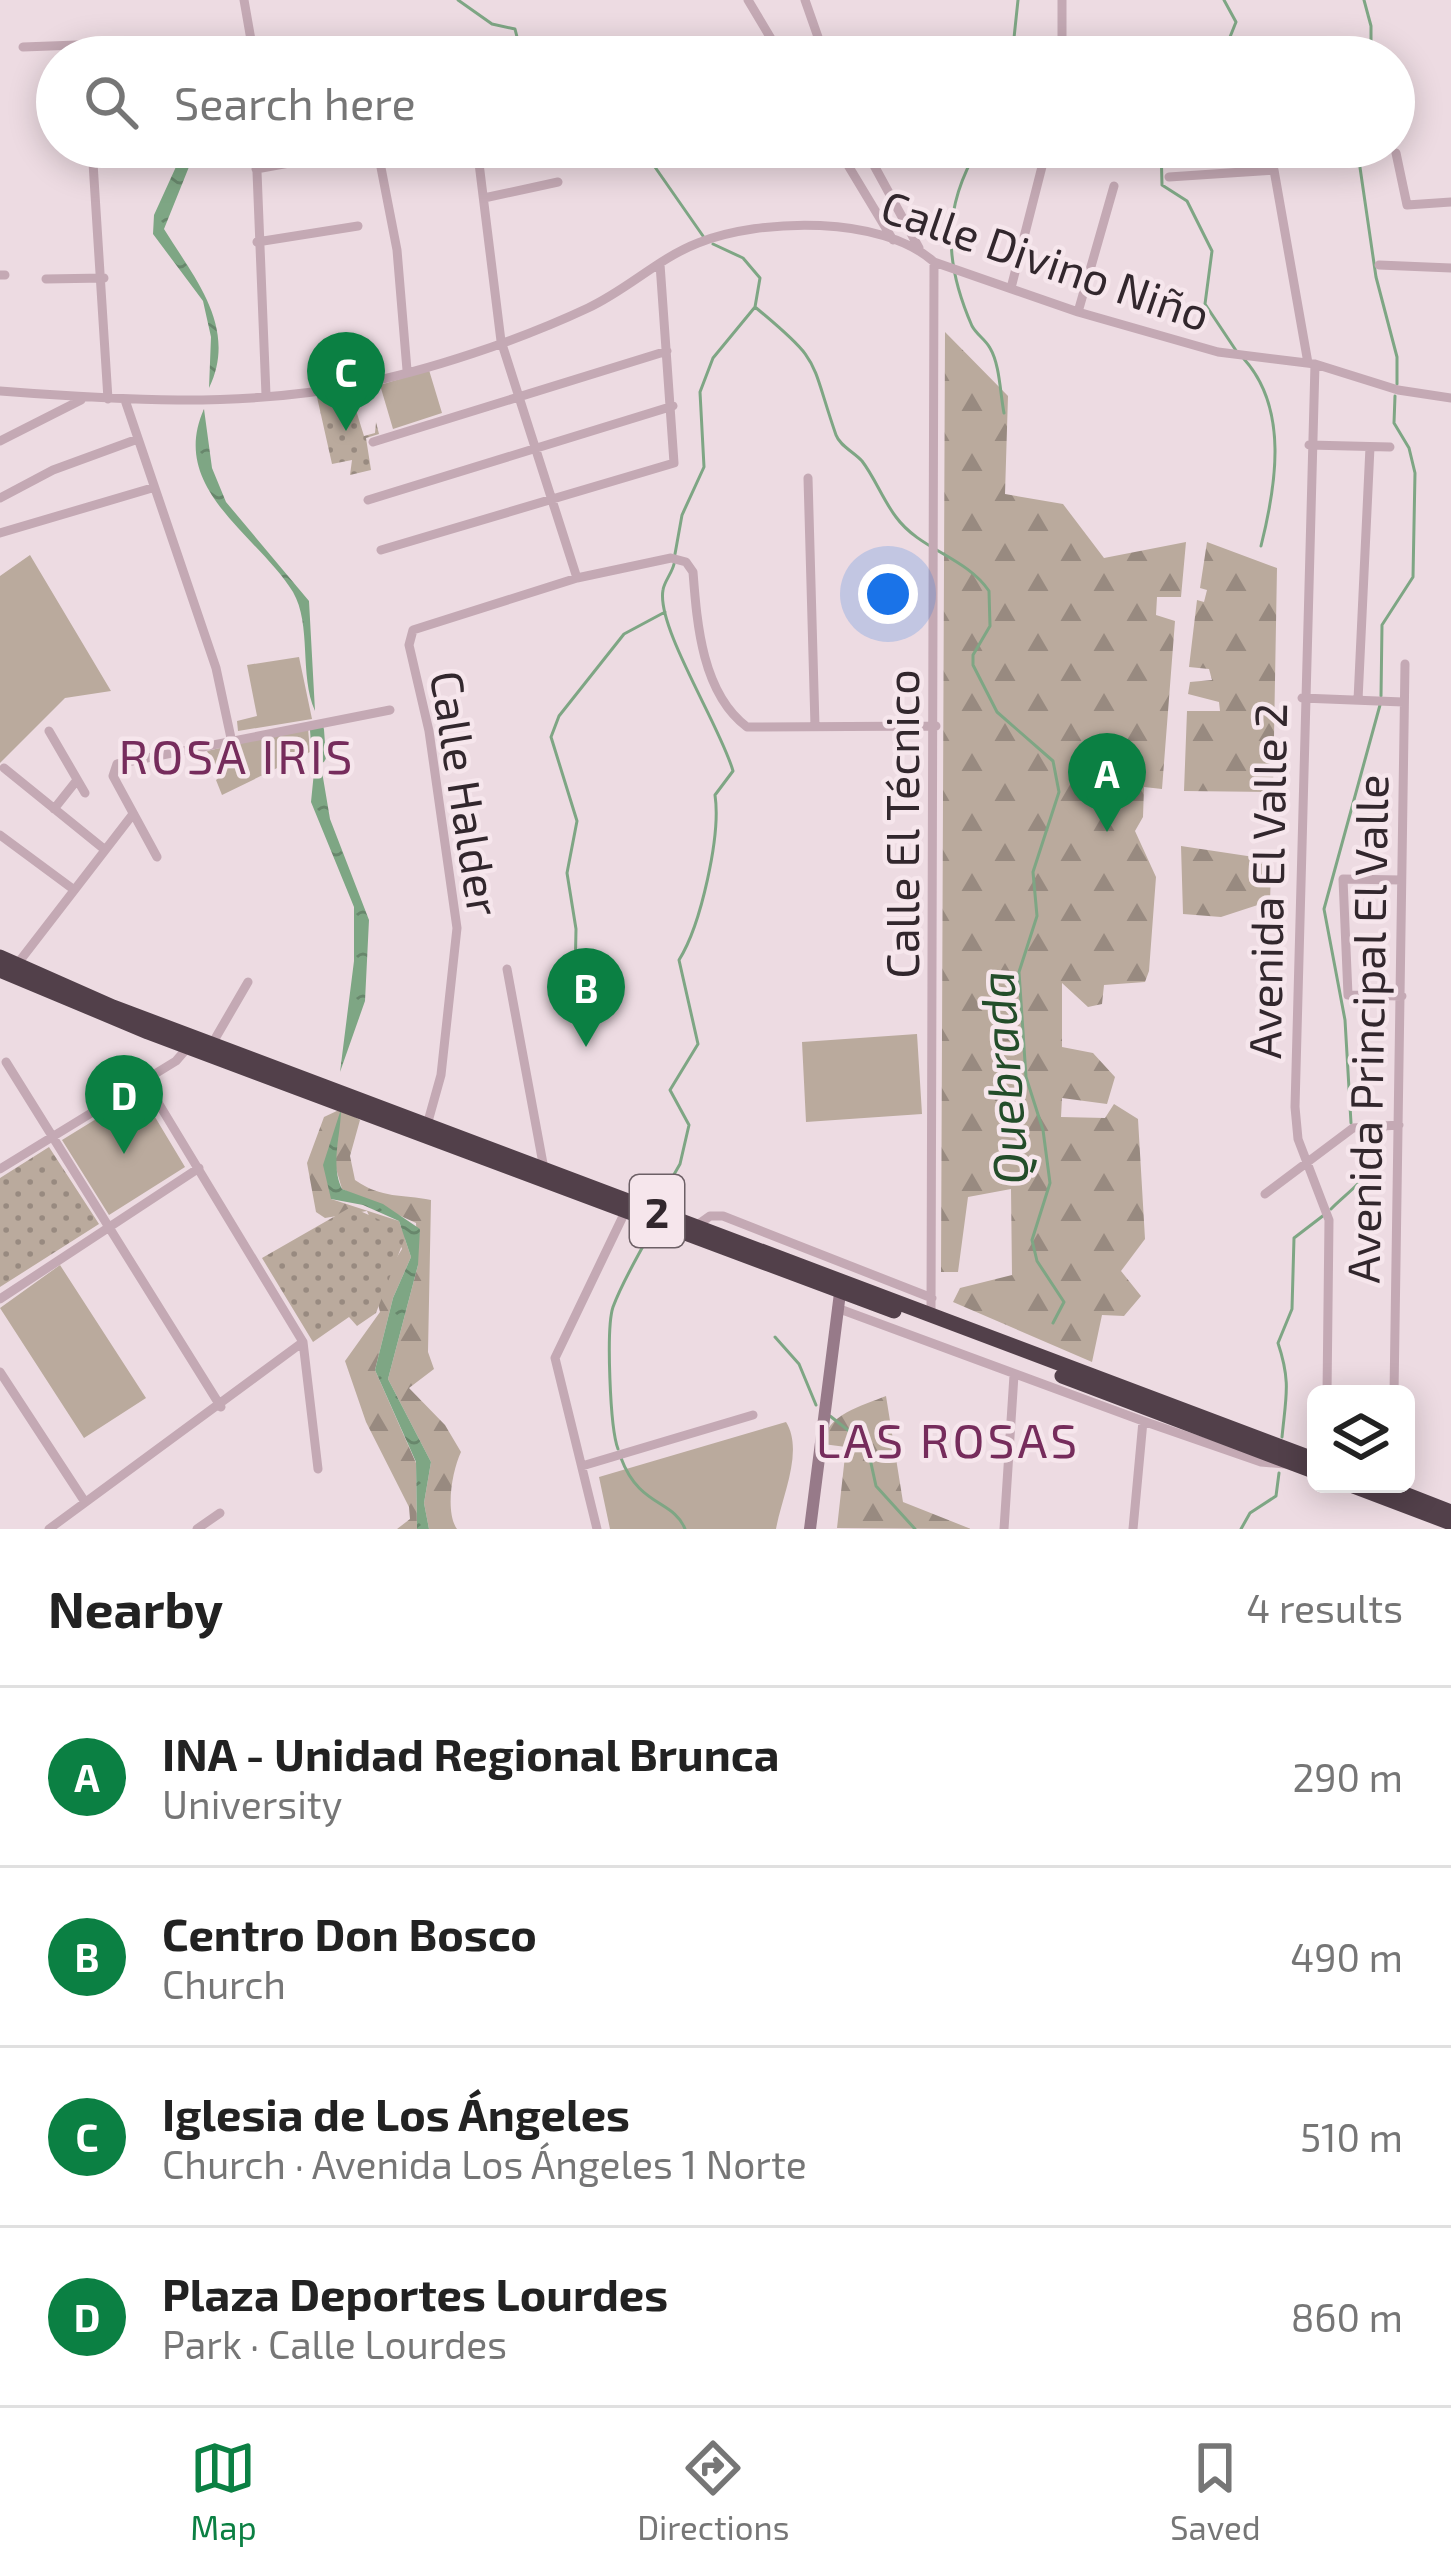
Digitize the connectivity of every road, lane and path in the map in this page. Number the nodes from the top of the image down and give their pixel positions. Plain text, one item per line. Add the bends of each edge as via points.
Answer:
1 (244, 0) edge
2 (748, 0) edge
3 (806, 0) edge
4 (1062, 0) edge
5 (250, 36) edge
6 (769, 36) edge
7 (818, 36) edge
8 (1062, 36) edge
9 (23, 47) dead end
10 (36, 47) edge
11 (94, 168) edge
12 (267, 168) edge
13 (382, 168) edge
14 (480, 168) edge
15 (850, 168) edge
16 (875, 168) edge
17 (1042, 168) edge
18 (1399, 168) edge
19 (256, 170) joint
20 (1169, 177) dead end
21 (557, 182) dead end
22 (1114, 186) dead end
23 (484, 199) junction
24 (1451, 202) edge
25 (358, 226) dead end
26 (257, 242) junction
27 (894, 242) junction
28 (919, 248) junction
29 (934, 262) junction
30 (660, 265) junction
31 (1379, 265) dead end
32 (1451, 268) edge
33 (46, 278) dead end
34 (104, 278) junction
35 (1011, 288) junction
36 (1078, 312) junction
37 (501, 341) junction
38 (668, 351) junction
39 (1312, 363) junction
40 (407, 370) junction
41 (0, 391) edge
42 (266, 395) junction
43 (518, 396) junction
44 (86, 397) junction
45 (1451, 398) edge
46 (108, 399) junction
47 (125, 400) junction
48 (673, 406) junction
49 (135, 440) junction
50 (0, 441) edge
51 (374, 442) dead end
52 (1310, 445) junction
53 (1370, 447) junction
54 (535, 448) junction
55 (1390, 448) dead end
56 (808, 478) dead end
57 (152, 488) junction
58 (0, 498) edge
59 (552, 499) junction
60 (368, 500) dead end
61 (0, 533) edge
62 (381, 550) dead end
63 (577, 578) junction
64 (1405, 664) dead end
65 (1302, 698) junction
66 (1358, 700) junction
67 (1403, 703) junction
68 (390, 710) dead end
69 (815, 726) junction
70 (936, 726) junction
71 (50, 731) dead end
72 (231, 738) junction
73 (4, 768) dead end
74 (77, 780) junction
75 (85, 794) dead end
76 (54, 809) junction
77 (133, 814) junction
78 (0, 835) edge
79 (104, 849) junction
80 (157, 857) dead end
81 (1401, 880) junction
82 (73, 890) junction
83 (0, 957) edge
84 (507, 968) dead end
85 (9, 971) edge
86 (248, 982) dead end
87 (1402, 996) junction
88 (165, 1026) junction
89 (212, 1044) junction
90 (188, 1047) junction
91 (233, 1052) junction
92 (6, 1062) dead end
93 (145, 1081) junction
94 (1399, 1125) junction
95 (426, 1131) junction
96 (52, 1136) junction
97 (1310, 1165) junction
98 (0, 1168) edge
99 (199, 1168) junction
100 (544, 1169) junction
101 (1265, 1194) dead end
102 (625, 1212) junction
103 (108, 1226) junction
104 (696, 1226) junction
105 (811, 1270) junction
106 (0, 1299) edge
107 (839, 1301) junction
108 (890, 1305) junction
109 (932, 1307) junction
110 (957, 1332) junction
111 (303, 1342) junction
112 (0, 1372) edge
113 (1014, 1375) junction
114 (1327, 1385) edge
115 (1394, 1385) edge
116 (1086, 1393) junction
117 (221, 1407) junction
118 (753, 1415) dead end
119 (1143, 1421) junction
120 (1307, 1456) edge
121 (1292, 1464) junction
122 (582, 1466) junction
123 (318, 1469) dead end
124 (1307, 1469) edge
125 (1394, 1493) edge
126 (86, 1502) junction
127 (220, 1513) dead end
128 (1442, 1518) edge
129 (49, 1529) edge
130 (197, 1529) edge
131 (597, 1529) edge
132 (810, 1529) edge
133 (1004, 1529) edge
134 (1133, 1529) edge

1 - 5 street
2 - 6 street
3 - 7 street
4 - 8 street
9 - 10 street
11 - 34 street
12 - 19 street
13 - 40 street
14 - 23 street
15 - 27 street
16 - 28 street
17 - 35 street
18 - 24 street via 1407,205
19 - 26 street
20 - 39 street, Avenida El Valle 2 via 1274,170
21 - 23 street
22 - 36 street
23 - 37 street
25 - 26 street
26 - 42 street
27 - 28 street, Calle Divino Niño
27 - 30 street, Calle Divino Niño via 844,226 753,229 697,243
28 - 29 street, Calle Divino Niño
29 - 35 street, Calle Divino Niño
29 - 70 street, Calle El Técnico
30 - 37 street, Calle Divino Niño via 592,307
30 - 38 street
31 - 32 street
33 - 34 street
34 - 46 street
35 - 36 street, Calle Divino Niño
36 - 39 street, Calle Divino Niño via 1218,352
37 - 40 street, Calle Divino Niño
37 - 43 street
38 - 43 street
38 - 48 street
39 - 45 street, Calle Divino Niño
39 - 52 street, Avenida El Valle 2
40 - 42 street, Calle Divino Niño via 356,386
41 - 44 street, Calle Divino Niño
42 - 47 street, Calle Divino Niño
43 - 51 street
43 - 54 street
44 - 46 street, Calle Divino Niño
44 - 50 street
46 - 47 street, Calle Divino Niño
47 - 49 street
48 - 54 street
48 - 59 street via 674,463
49 - 57 street
49 - 58 street
52 - 53 street
52 - 65 street, Avenida El Valle 2
53 - 55 street
53 - 66 street
54 - 59 street
54 - 60 street
56 - 69 street
57 - 61 street
57 - 72 street via 216,668
59 - 62 street
59 - 63 street
63 - 69 street via 662,557 686,562 700,643 736,717 760,730
63 - 95 street, Calle Halder via 409,636 457,928 441,1076
64 - 67 street, Avenida Principal El Valle
65 - 66 street
65 - 97 street, Avenida El Valle 2 via 1295,1107
66 - 67 street
67 - 81 street, Avenida Principal El Valle
68 - 72 street
69 - 70 street
70 - 109 street, Calle El Técnico
71 - 74 street
72 - 77 street via 117,764 113,776
73 - 76 street
74 - 75 street
74 - 76 street
76 - 79 street
77 - 79 street
77 - 80 street
78 - 82 street
79 - 82 street
81 - 87 street, Avenida Principal El Valle
81 - 87 street via 1342,879 1348,994
82 - 85 street
83 - 85 highway, 2
84 - 100 street
85 - 88 highway, 2
85 - 90 highway, 2
86 - 89 street
87 - 94 street, Avenida Principal El Valle
88 - 89 highway, 2
88 - 90 street
89 - 91 highway, 2
90 - 91 street
90 - 93 street
90 - 95 highway, 2
91 - 95 highway, 2
92 - 96 street
93 - 96 street
93 - 99 street
94 - 97 street via 1354,1128
94 - 115 street, Avenida Principal El Valle
95 - 100 highway, 2
95 - 102 highway, 2
96 - 98 street
96 - 103 street
97 - 101 street
97 - 114 street, Avenida El Valle 2 via 1327,1212
99 - 103 street
99 - 111 street
100 - 104 highway, 2
102 - 107 highway, 2
102 - 122 street via 555,1358
103 - 106 street
103 - 117 street
104 - 105 highway, 2
104 - 109 street via 723,1216
105 - 107 highway via 836,1283
105 - 108 highway, 2
107 - 108 highway, 2
107 - 113 street
107 - 132 street
108 - 109 highway, 2
108 - 110 highway, 2
109 - 110 highway
109 - 120 highway, 2
110 - 116 highway, 2
111 - 117 street
111 - 123 street
112 - 126 street
113 - 116 street
113 - 133 street
116 - 119 street
116 - 121 highway, 2
117 - 126 street
118 - 122 street
119 - 121 street via 1261,1462
119 - 134 street
121 - 124 highway, 2
122 - 131 street
125 - 128 highway
126 - 129 street
127 - 130 street

